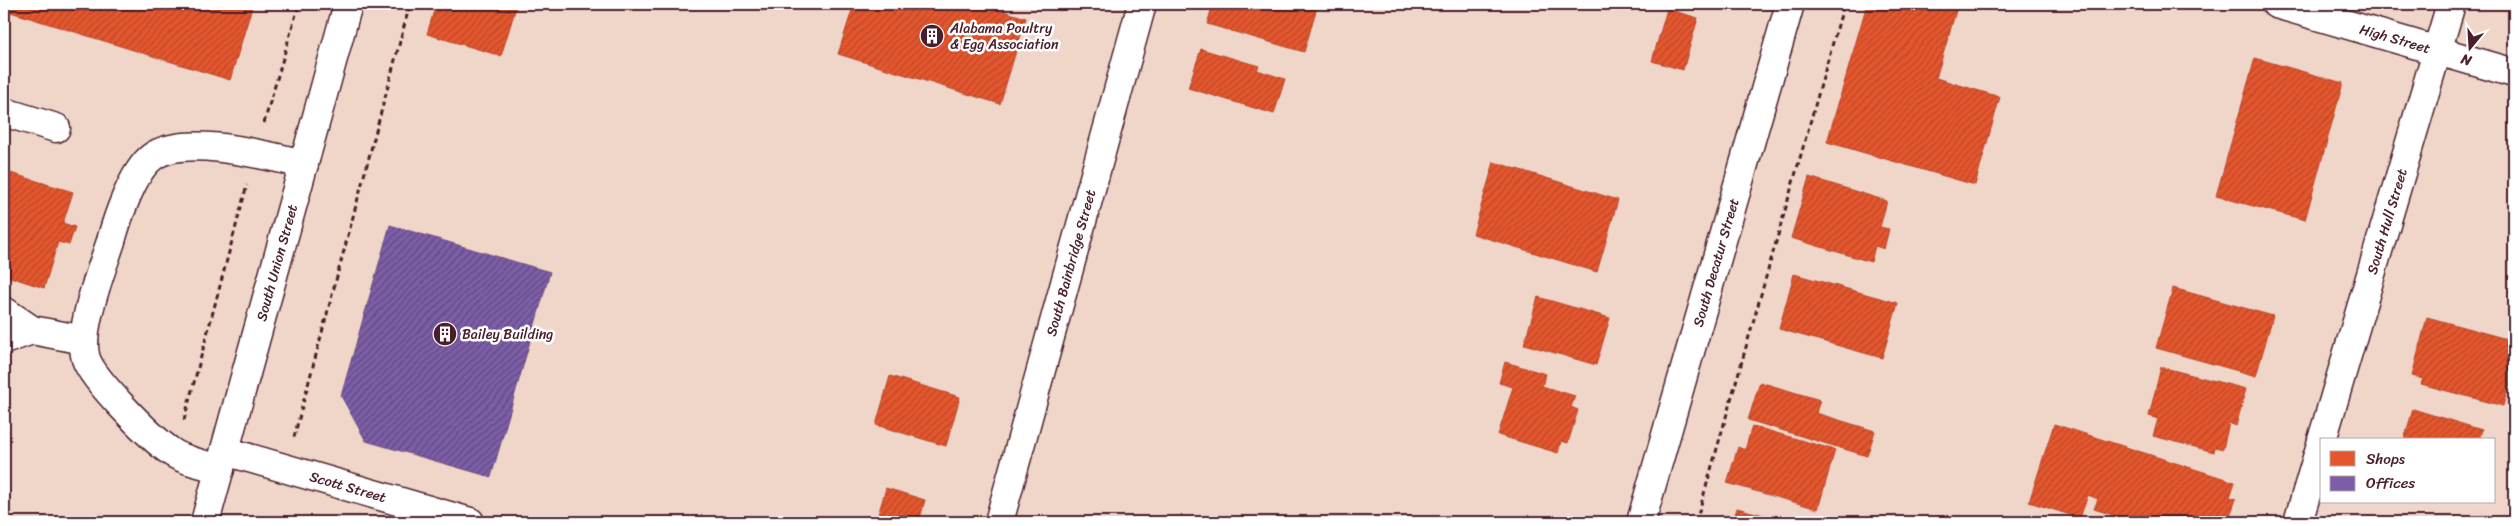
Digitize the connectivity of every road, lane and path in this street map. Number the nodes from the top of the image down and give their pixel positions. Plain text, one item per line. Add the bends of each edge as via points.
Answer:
1 (299, 4) edge
2 (348, 4) edge
3 (410, 4) edge
4 (1142, 4) edge
5 (1790, 4) edge
6 (1844, 4) edge
7 (2276, 4) edge
8 (2451, 4) edge
9 (2437, 51) junction
10 (2514, 73) edge
11 (4, 112) edge
12 (56, 128) dead end
13 (256, 153) junction
14 (304, 164) junction
15 (4, 311) edge
16 (32, 330) junction
17 (4, 340) edge
18 (84, 340) junction
19 (2323, 438) edge
20 (2320, 447) edge
21 (171, 452) junction
22 (222, 460) junction
23 (287, 469) junction
24 (205, 522) edge
25 (470, 522) edge
26 (999, 522) edge
27 (1641, 522) edge
28 (1696, 522) edge
29 (2298, 522) edge

1 - 13 path
2 - 14 street, South Union Street
3 - 23 path
4 - 26 street, South Bainbridge Street
5 - 27 street, South Decatur Street
6 - 28 path
7 - 9 street, High Street
8 - 9 street, South Hull Street
9 - 10 street, High Street
9 - 19 street, South Hull Street
11 - 12 street
13 - 14 street
13 - 18 street via 235,149 172,148 152,157 140,171 121,208 90,309
13 - 21 path via 178,441
14 - 22 street, South Union Street
15 - 16 street
16 - 17 street
16 - 18 street
18 - 21 street via 86,359 98,379
20 - 29 street, South Hull Street
21 - 22 street, Scott Street
22 - 23 street, Scott Street
22 - 24 street, South Union Street
23 - 25 street, Scott Street

